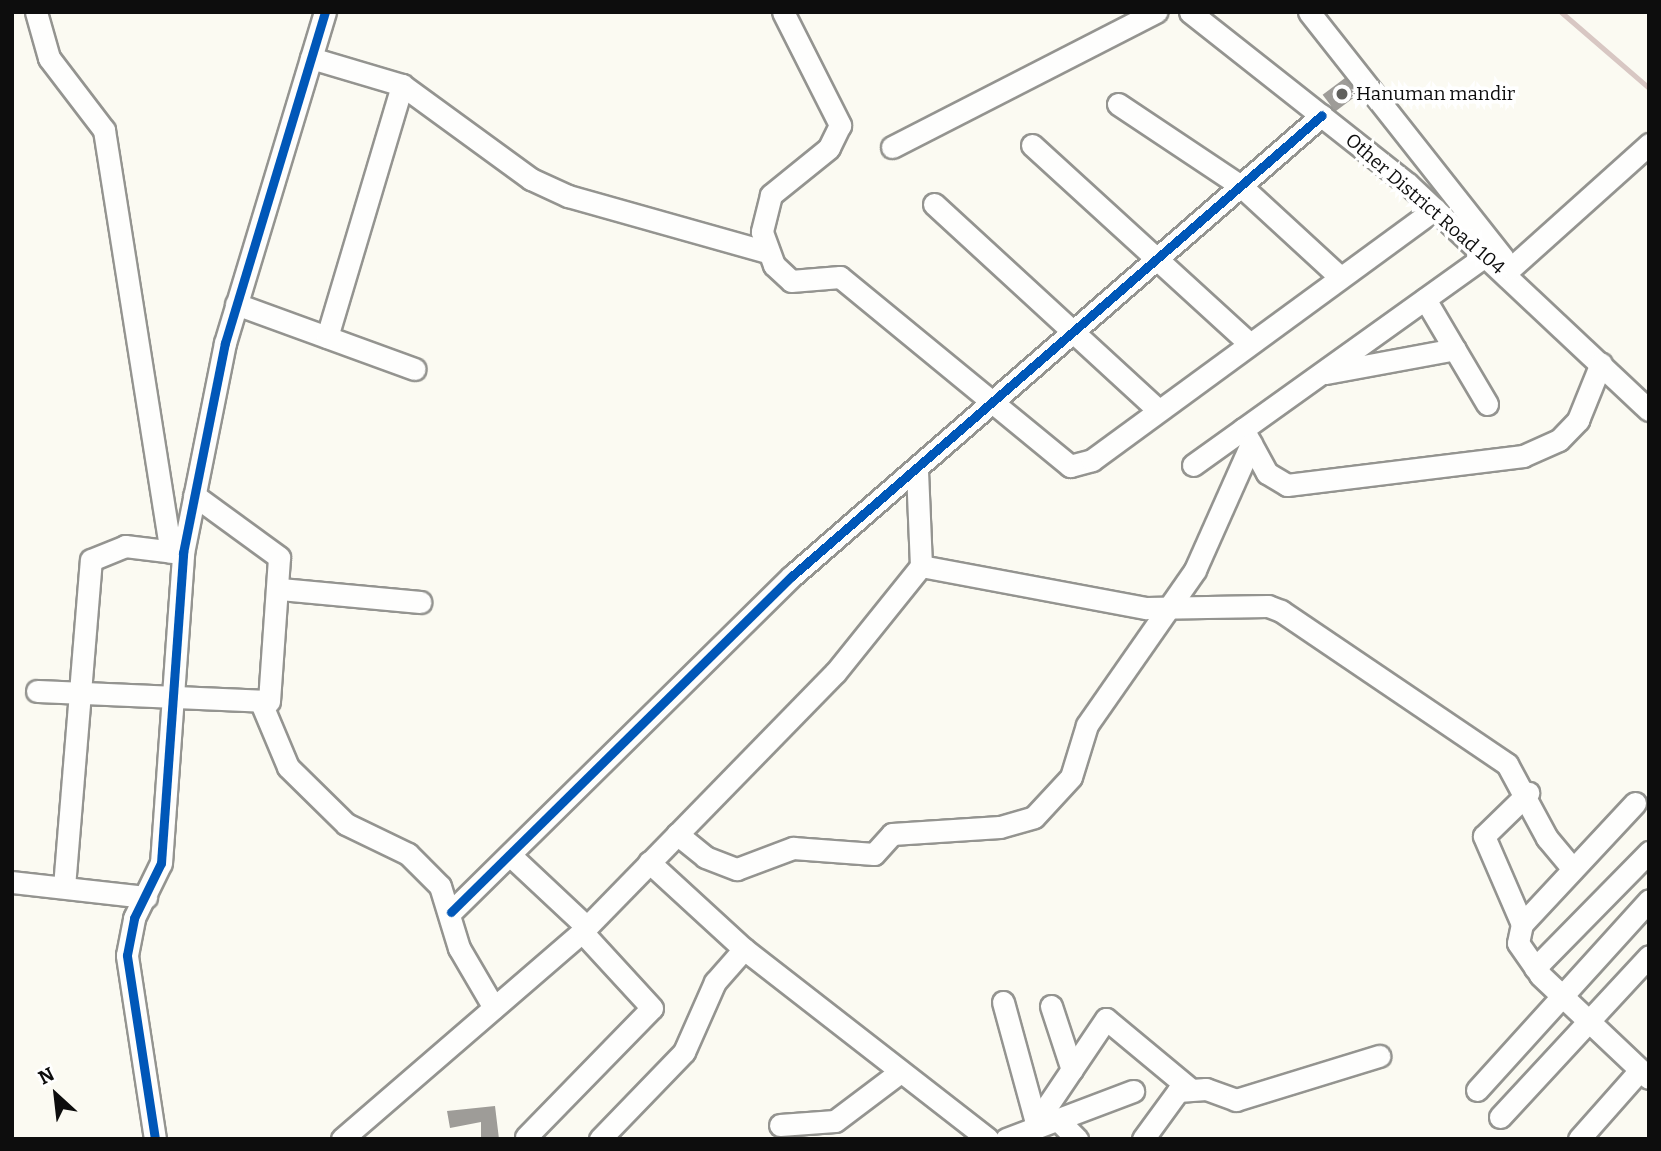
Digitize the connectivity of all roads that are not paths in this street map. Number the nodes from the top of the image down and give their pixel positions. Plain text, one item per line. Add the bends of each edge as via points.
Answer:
1 (36, 12) edge
2 (325, 12) edge
3 (783, 12) edge
4 (1156, 12) edge
5 (1190, 12) edge
6 (1309, 12) edge
7 (311, 58) junction
8 (402, 85) junction
9 (1118, 104) dead end
10 (1322, 115) junction
11 (1649, 144) edge
12 (1032, 145) dead end
13 (892, 146) dead end
14 (1241, 187) junction
15 (934, 204) dead end
16 (1435, 209) junction
17 (766, 252) junction
18 (1485, 256) junction
19 (1158, 260) junction
20 (1511, 268) junction
21 (1340, 277) junction
22 (1425, 299) junction
23 (236, 304) junction
24 (1549, 315) junction
25 (1077, 332) junction
26 (327, 337) junction
27 (1249, 343) junction
28 (1455, 349) junction
29 (1601, 363) junction
30 (415, 369) dead end
31 (1320, 374) junction
32 (1487, 404) dead end
33 (991, 408) junction
34 (1157, 409) junction
35 (1649, 410) edge
36 (1247, 437) junction
37 (1193, 465) dead end
38 (917, 472) junction
39 (194, 495) junction
40 (177, 552) junction
41 (921, 566) junction
42 (281, 589) junction
43 (420, 602) dead end
44 (1163, 609) junction
45 (37, 691) dead end
46 (80, 694) junction
47 (173, 700) junction
48 (262, 705) junction
49 (1528, 793) junction
50 (1635, 803) dead end
51 (677, 834) junction
52 (1649, 852) edge
53 (510, 856) junction
54 (649, 862) junction
55 (1573, 869) junction
56 (12, 882) edge
57 (64, 887) junction
58 (146, 897) junction
59 (1649, 900) edge
60 (451, 912) junction
61 (1522, 924) junction
62 (585, 929) junction
63 (744, 949) junction
64 (1649, 956) edge
65 (1535, 968) junction
66 (1561, 994) junction
67 (1003, 1002) dead end
68 (1051, 1006) dead end
69 (494, 1008) junction
70 (1589, 1021) junction
71 (1379, 1056) dead end
72 (1072, 1070) junction
73 (900, 1072) junction
74 (1645, 1074) edge
75 (1189, 1088) junction
76 (1477, 1090) dead end
77 (1133, 1091) dead end
78 (1500, 1117) dead end
79 (1058, 1120) junction
80 (780, 1125) dead end
81 (1034, 1126) junction
82 (526, 1137) dead end
83 (155, 1139) edge
84 (342, 1139) edge
85 (600, 1139) edge
86 (988, 1139) edge
87 (1006, 1139) edge
88 (1077, 1139) edge
89 (1143, 1139) edge
90 (1579, 1139) edge

1 - 40 street via 49,58 104,130
2 - 7 street
3 - 17 street via 840,125 829,148 771,195 762,232
4 - 13 street
5 - 10 street, Other District Road 104
6 - 20 street
7 - 8 street
7 - 23 street
8 - 17 street via 555,190
8 - 26 street
9 - 14 street
10 - 14 street
10 - 16 street, Other District Road 104
11 - 20 street
12 - 19 street
14 - 19 street
14 - 21 street
15 - 25 street
16 - 18 street, Other District Road 104
16 - 21 street
17 - 33 street via 791,281 840,277
18 - 22 street
18 - 24 street, Other District Road 104
19 - 25 street
19 - 27 street
20 - 24 street
21 - 27 street
22 - 28 street
22 - 31 street
23 - 26 street
23 - 39 street
24 - 29 street, Other District Road 104
25 - 33 street
25 - 34 street
26 - 30 street
27 - 34 street
28 - 31 street
28 - 32 street
29 - 35 street, Other District Road 104
29 - 36 street via 1577,420 1559,440 1523,456 1287,485 1267,473
31 - 36 street
33 - 34 street via 1070,466 1092,460
33 - 38 street
36 - 37 street
36 - 44 street via 1195,570
38 - 41 street
38 - 53 street via 792,576
39 - 40 street
39 - 42 street via 273,550
40 - 46 street via 125,546 91,560
40 - 47 street
41 - 44 street
41 - 51 street via 835,673
42 - 43 street
42 - 48 street via 274,692
44 - 49 street via 1268,606 1281,611 1507,764
44 - 51 street via 1087,725 1071,777 1034,817 1000,827 892,835 874,854 793,848 737,869 705,857
45 - 46 street
46 - 47 street
46 - 57 street
47 - 48 street
47 - 58 street via 161,863
48 - 60 street via 288,767 360,835 425,868
49 - 55 street via 1546,838
49 - 61 street via 1484,836
50 - 55 street
51 - 54 street
52 - 65 street
53 - 60 street
53 - 62 street
54 - 62 street
54 - 63 street
55 - 61 street
56 - 57 street
57 - 58 street
58 - 83 street via 134,918 127,955
59 - 66 street
60 - 69 street via 459,948
61 - 65 street via 1518,943
62 - 69 street
62 - 82 street via 652,1008
63 - 73 street
63 - 85 street via 715,982 684,1052
64 - 70 street
65 - 66 street
66 - 70 street
66 - 76 street
67 - 81 street
68 - 72 street
69 - 84 street
70 - 74 street
70 - 78 street
71 - 75 street via 1236,1100
72 - 75 street via 1106,1019
72 - 81 street
73 - 80 street via 835,1121
73 - 86 street
74 - 90 street
75 - 89 street via 1168,1098
77 - 79 street
79 - 81 street
79 - 88 street
81 - 87 street

